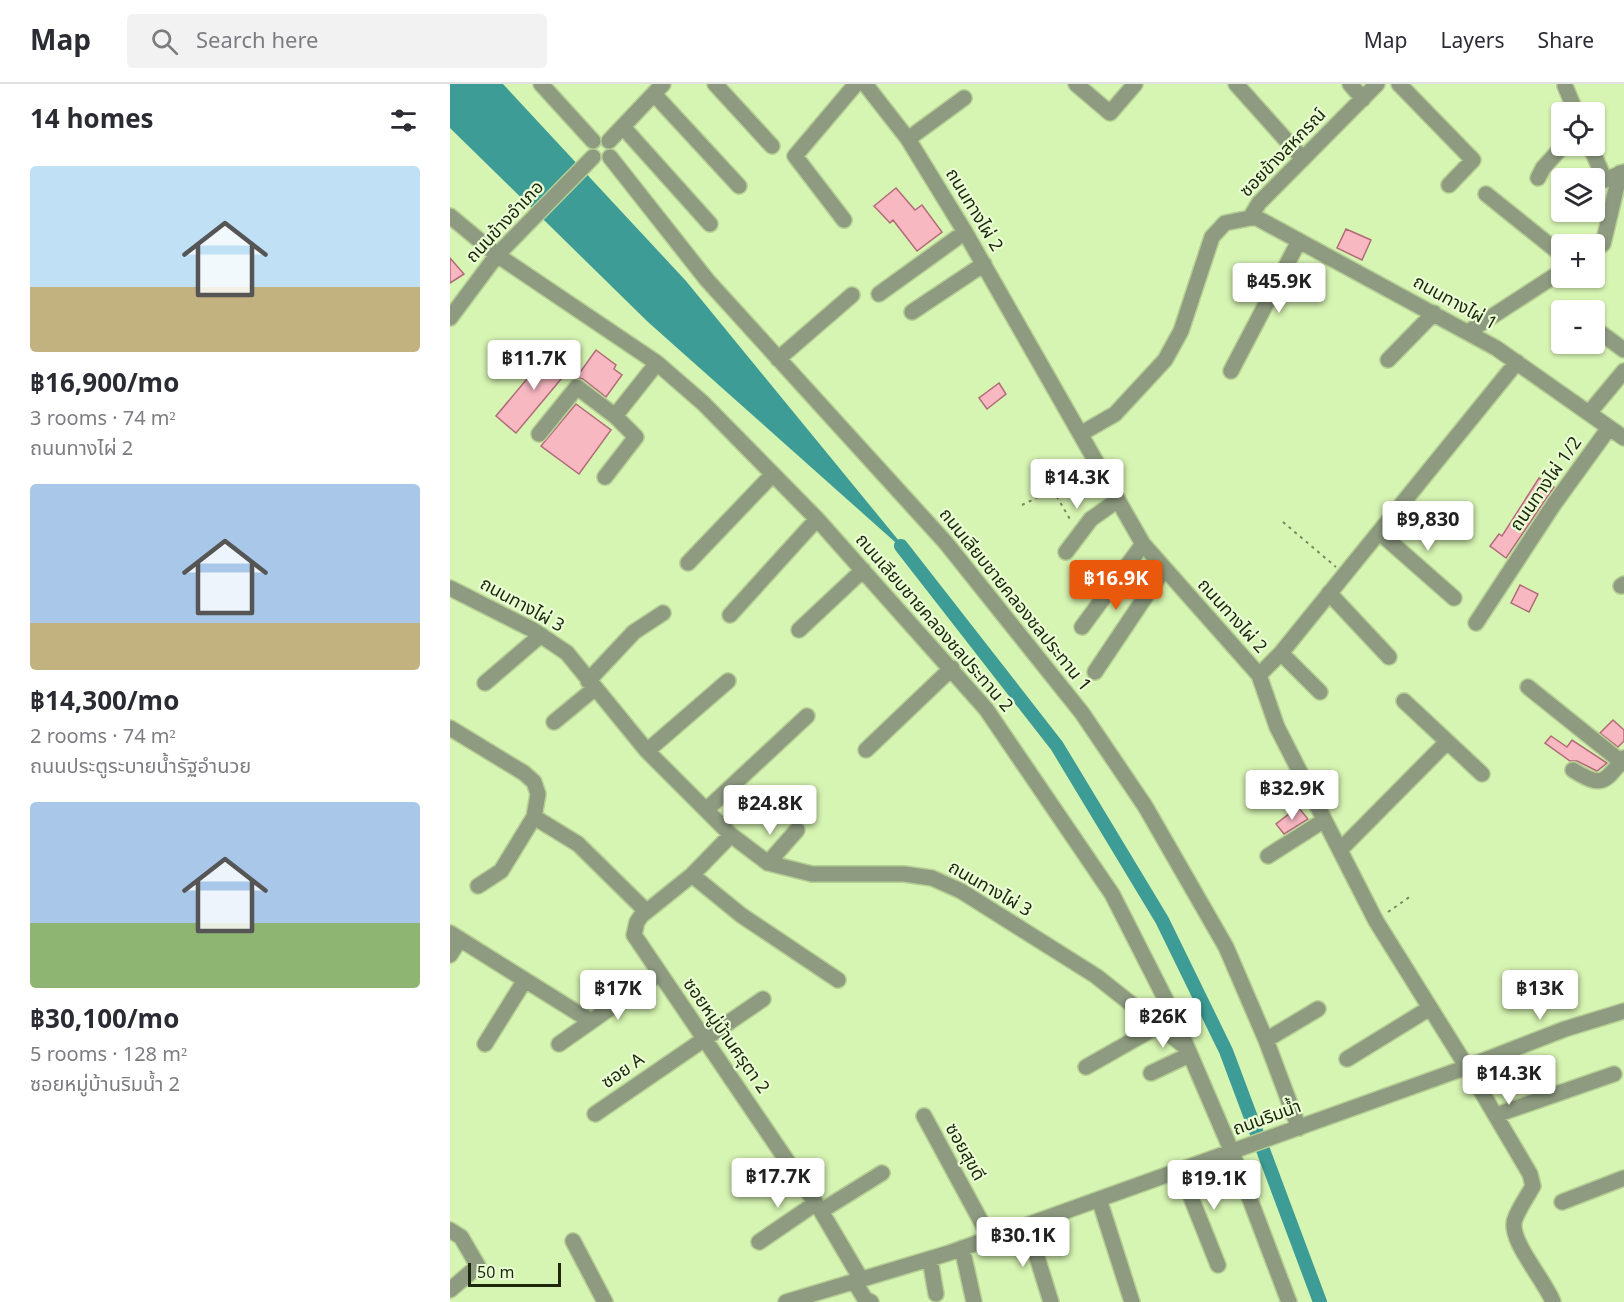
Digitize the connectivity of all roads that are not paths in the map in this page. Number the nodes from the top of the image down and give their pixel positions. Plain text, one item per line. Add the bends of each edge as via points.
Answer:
1 (541, 84) edge
2 (715, 84) edge
3 (856, 84) edge
4 (865, 84) edge
5 (1076, 84) edge
6 (1135, 84) edge
7 (1236, 84) edge
8 (1350, 84) edge
9 (1377, 84) edge
10 (1399, 84) edge
11 (1565, 86) dead end
12 (659, 89) edge
13 (964, 98) dead end
14 (1363, 99) junction
15 (1572, 102) edge
16 (623, 127) junction
17 (908, 139) junction
18 (593, 141) junction
19 (609, 141) junction
20 (772, 147) dead end
21 (1554, 156) edge
22 (1594, 156) edge
23 (609, 157) junction
24 (1303, 159) junction
25 (591, 160) junction
26 (1622, 172) edge
27 (1538, 178) dead end
28 (1449, 185) dead end
29 (739, 186) dead end
30 (1486, 194) dead end
31 (450, 216) edge
32 (1253, 218) junction
33 (843, 220) dead end
34 (710, 224) dead end
35 (966, 232) junction
36 (1605, 236) edge
37 (1299, 242) junction
38 (1551, 246) edge
39 (503, 250) junction
40 (984, 264) junction
41 (1551, 278) edge
42 (879, 294) dead end
43 (852, 295) dead end
44 (452, 310) edge
45 (912, 312) dead end
46 (1434, 313) junction
47 (1468, 332) junction
48 (1605, 335) edge
49 (1621, 344) edge
50 (778, 358) junction
51 (1388, 360) dead end
52 (1517, 362) junction
53 (657, 363) junction
54 (1624, 370) edge
55 (1231, 371) dead end
56 (1589, 413) junction
57 (615, 416) junction
58 (1609, 428) junction
59 (1082, 433) junction
60 (539, 434) dead end
61 (1624, 438) edge
62 (773, 474) junction
63 (605, 477) dead end
64 (1118, 500) junction
65 (817, 519) junction
66 (1379, 532) junction
67 (1143, 544) junction
68 (1066, 552) dead end
69 (688, 564) dead end
70 (1164, 569) junction
71 (863, 570) junction
72 (450, 588) edge
73 (1329, 593) junction
74 (1455, 598) dead end
75 (663, 613) dead end
76 (730, 615) dead end
77 (1476, 623) dead end
78 (1082, 627) dead end
79 (799, 630) dead end
80 (541, 635) junction
81 (1281, 653) junction
82 (1389, 657) dead end
83 (952, 668) junction
84 (1095, 672) dead end
85 (1259, 675) junction
86 (728, 681) dead end
87 (484, 683) dead end
88 (591, 685) junction
89 (1528, 687) dead end
90 (1320, 692) dead end
91 (1404, 701) dead end
92 (807, 716) dead end
93 (554, 722) dead end
94 (450, 728) edge
95 (1446, 742) junction
96 (866, 750) dead end
97 (647, 751) junction
98 (1623, 761) edge
99 (1573, 770) dead end
100 (1482, 774) dead end
101 (706, 810) junction
102 (534, 817) junction
103 (1323, 820) junction
104 (797, 830) dead end
105 (731, 836) junction
106 (1340, 850) junction
107 (1268, 856) dead end
108 (768, 863) junction
109 (692, 875) junction
110 (478, 886) dead end
111 (646, 911) junction
112 (455, 936) edge
113 (450, 955) edge
114 (660, 974) junction
115 (525, 980) junction
116 (838, 980) dead end
117 (763, 999) dead end
118 (1430, 1008) junction
119 (1318, 1009) dead end
120 (1624, 1011) edge
121 (589, 1020) junction
122 (1160, 1024) junction
123 (705, 1037) junction
124 (1266, 1040) junction
125 (485, 1044) dead end
126 (559, 1044) dead end
127 (1188, 1051) junction
128 (1347, 1059) dead end
129 (1086, 1067) dead end
130 (1467, 1067) junction
131 (1152, 1073) dead end
132 (1614, 1074) dead end
133 (595, 1114) dead end
134 (1496, 1115) junction
135 (924, 1116) dead end
136 (1298, 1128) junction
137 (1235, 1151) junction
138 (1180, 1170) junction
139 (882, 1173) dead end
140 (1624, 1178) edge
141 (1099, 1199) junction
142 (1562, 1202) dead end
143 (819, 1207) junction
144 (1027, 1225) junction
145 (450, 1230) edge
146 (990, 1238) junction
147 (573, 1241) dead end
148 (759, 1242) dead end
149 (962, 1248) junction
150 (930, 1259) junction
151 (1218, 1265) dead end
152 (858, 1280) junction
153 (450, 1290) edge
154 (936, 1294) dead end
155 (805, 1299) edge
156 (605, 1302) edge
157 (786, 1302) edge
158 (871, 1302) edge
159 (974, 1302) edge
160 (1051, 1302) edge
161 (1132, 1302) edge
162 (1289, 1302) edge
163 (1553, 1302) edge

1 - 18 street
2 - 20 street
3 - 33 street via 795,156
4 - 17 street, ถนนทางไผ่ 2
5 - 6 street via 1110,113
7 - 24 street
8 - 14 street
9 - 14 street, ซอยข้างสหกรณ์
10 - 28 street via 1473,160
11 - 15 street
12 - 16 street
12 - 29 street
13 - 17 street
14 - 24 street, ซอยข้างสหกรณ์
16 - 19 street
16 - 34 street
17 - 35 street, ถนนทางไผ่ 2
18 - 19 street
18 - 25 street
19 - 23 street via 613,149
21 - 27 street
22 - 26 street via 1605,180
23 - 25 street
23 - 50 street, ถนนเลียบชายคลองชลประทาน 1 via 706,280
24 - 32 street, ซอยข้างสหกรณ์ via 1259,203
25 - 39 street, ถนนข้างอำเภอ
26 - 36 street
30 - 38 street
31 - 39 street, ถนนเลียบชายคลองชลประทาน 2
32 - 37 street, ถนนทางไผ่ 1
32 - 59 street via 1225,223 1212,237 1181,331 1165,360 1114,414
35 - 40 street, ถนนทางไผ่ 2
35 - 42 street
37 - 46 street, ถนนทางไผ่ 1
37 - 55 street
39 - 44 street, ถนนข้างอำเภอ
39 - 53 street, ถนนเลียบชายคลองชลประทาน 2
40 - 45 street
40 - 59 street, ถนนทางไผ่ 2
41 - 47 street
43 - 50 street
46 - 47 street, ถนนทางไผ่ 1
46 - 51 street
47 - 52 street, ถนนทางไผ่ 1
48 - 49 street
50 - 124 street, ถนนเลียบชายคลองชลประทาน 1 via 946,543 1082,713 1145,806 1226,947
52 - 56 street, ถนนทางไผ่ 1
52 - 66 street
53 - 57 street
53 - 62 street, ถนนเลียบชายคลองชลประทาน 2
54 - 56 street
56 - 58 street, ถนนทางไผ่ 1
57 - 60 street via 577,387
57 - 63 street via 636,437
58 - 61 street, ถนนทางไผ่ 1
58 - 77 street, ถนนทางไผ่ 1/2
59 - 64 street, ถนนทางไผ่ 2
62 - 65 street, ถนนเลียบชายคลองชลประทาน 2
62 - 69 street
64 - 67 street, ถนนทางไผ่ 2
64 - 68 street via 1091,519
65 - 71 street, ถนนเลียบชายคลองชลประทาน 2
65 - 76 street
66 - 73 street
66 - 74 street
67 - 70 street, ถนนทางไผ่ 2
67 - 78 street
70 - 84 street
70 - 85 street, ถนนทางไผ่ 2
71 - 79 street
71 - 83 street, ถนนเลียบชายคลองชลประทาน 2
72 - 80 street, ถนนทางไผ่ 3
73 - 81 street
73 - 82 street
75 - 88 street via 634,632
80 - 87 street
80 - 88 street, ถนนทางไผ่ 3 via 567,653
81 - 85 street
81 - 90 street
83 - 96 street
83 - 127 street, ถนนเลียบชายคลองชลประทาน 2 via 986,709 1112,894
85 - 103 street, ถนนทางไผ่ 2 via 1277,727
86 - 97 street
88 - 93 street
88 - 97 street, ถนนทางไผ่ 3
89 - 98 street
91 - 95 street
92 - 101 street
94 - 102 street via 534,782 538,794
95 - 100 street
95 - 106 street
97 - 101 street, ถนนทางไผ่ 3
98 - 99 street via 1600,782
101 - 105 street, ถนนทางไผ่ 3
102 - 110 street via 501,871
102 - 111 street via 578,844
103 - 106 street, ถนนทางไผ่ 2
103 - 107 street
104 - 108 street
105 - 108 street, ถนนทางไผ่ 3
105 - 109 street, ซอยหมู่บ้านศรุตา 2
106 - 118 street, ถนนทางไผ่ 2 via 1376,921
108 - 122 street, ถนนทางไผ่ 3 via 812,874 904,874 932,878 961,891 1096,976
109 - 111 street, ซอยหมู่บ้านศรุตา 2
109 - 116 street via 741,915
111 - 114 street, ซอยหมู่บ้านศรุตา 2 via 637,922 634,935
112 - 113 street
112 - 115 street
114 - 121 street
114 - 123 street, ซอยหมู่บ้านศรุตา 2
115 - 121 street
115 - 125 street
117 - 123 street, ซอย A
118 - 128 street
118 - 130 street, ถนนทางไผ่ 2
119 - 124 street
120 - 130 street, ถนนริมน้ำ
121 - 126 street
122 - 127 street, ถนนทางไผ่ 3
122 - 129 street
123 - 133 street, ซอย A
123 - 143 street, ซอยหมู่บ้านศรุตา 2
124 - 136 street, ถนนเลียบชายคลองชลประทาน 1
127 - 131 street
127 - 137 street, ถนนเลียบชายคลองชลประทาน 2
130 - 134 street, ถนนทางไผ่ 2
130 - 136 street, ถนนริมน้ำ
132 - 134 street
134 - 163 street, ถนนทางไผ่ 2 via 1533,1186 1514,1221 1513,1235
135 - 146 street, ซอยสุขดี
136 - 137 street, ถนนริมน้ำ
137 - 138 street, ถนนริมน้ำ
137 - 162 street, ถนนเลียบชายคลองชลประทาน 2
138 - 141 street, ถนนริมน้ำ
138 - 151 street
139 - 143 street
140 - 142 street
141 - 144 street, ถนนริมน้ำ
141 - 161 street
143 - 148 street
143 - 152 street, ซอยหมู่บ้านศรุตา 2
144 - 146 street, ถนนริมน้ำ
144 - 160 street
145 - 153 street via 461,1237 477,1266
146 - 149 street, ถนนริมน้ำ
147 - 156 street
149 - 150 street, ถนนริมน้ำ
149 - 159 street
150 - 152 street, ถนนริมน้ำ
150 - 154 street
152 - 155 street, ถนนริมน้ำ
152 - 158 street, ซอยหมู่บ้านศรุตา 2 via 865,1299
155 - 157 street, ถนนริมน้ำ

